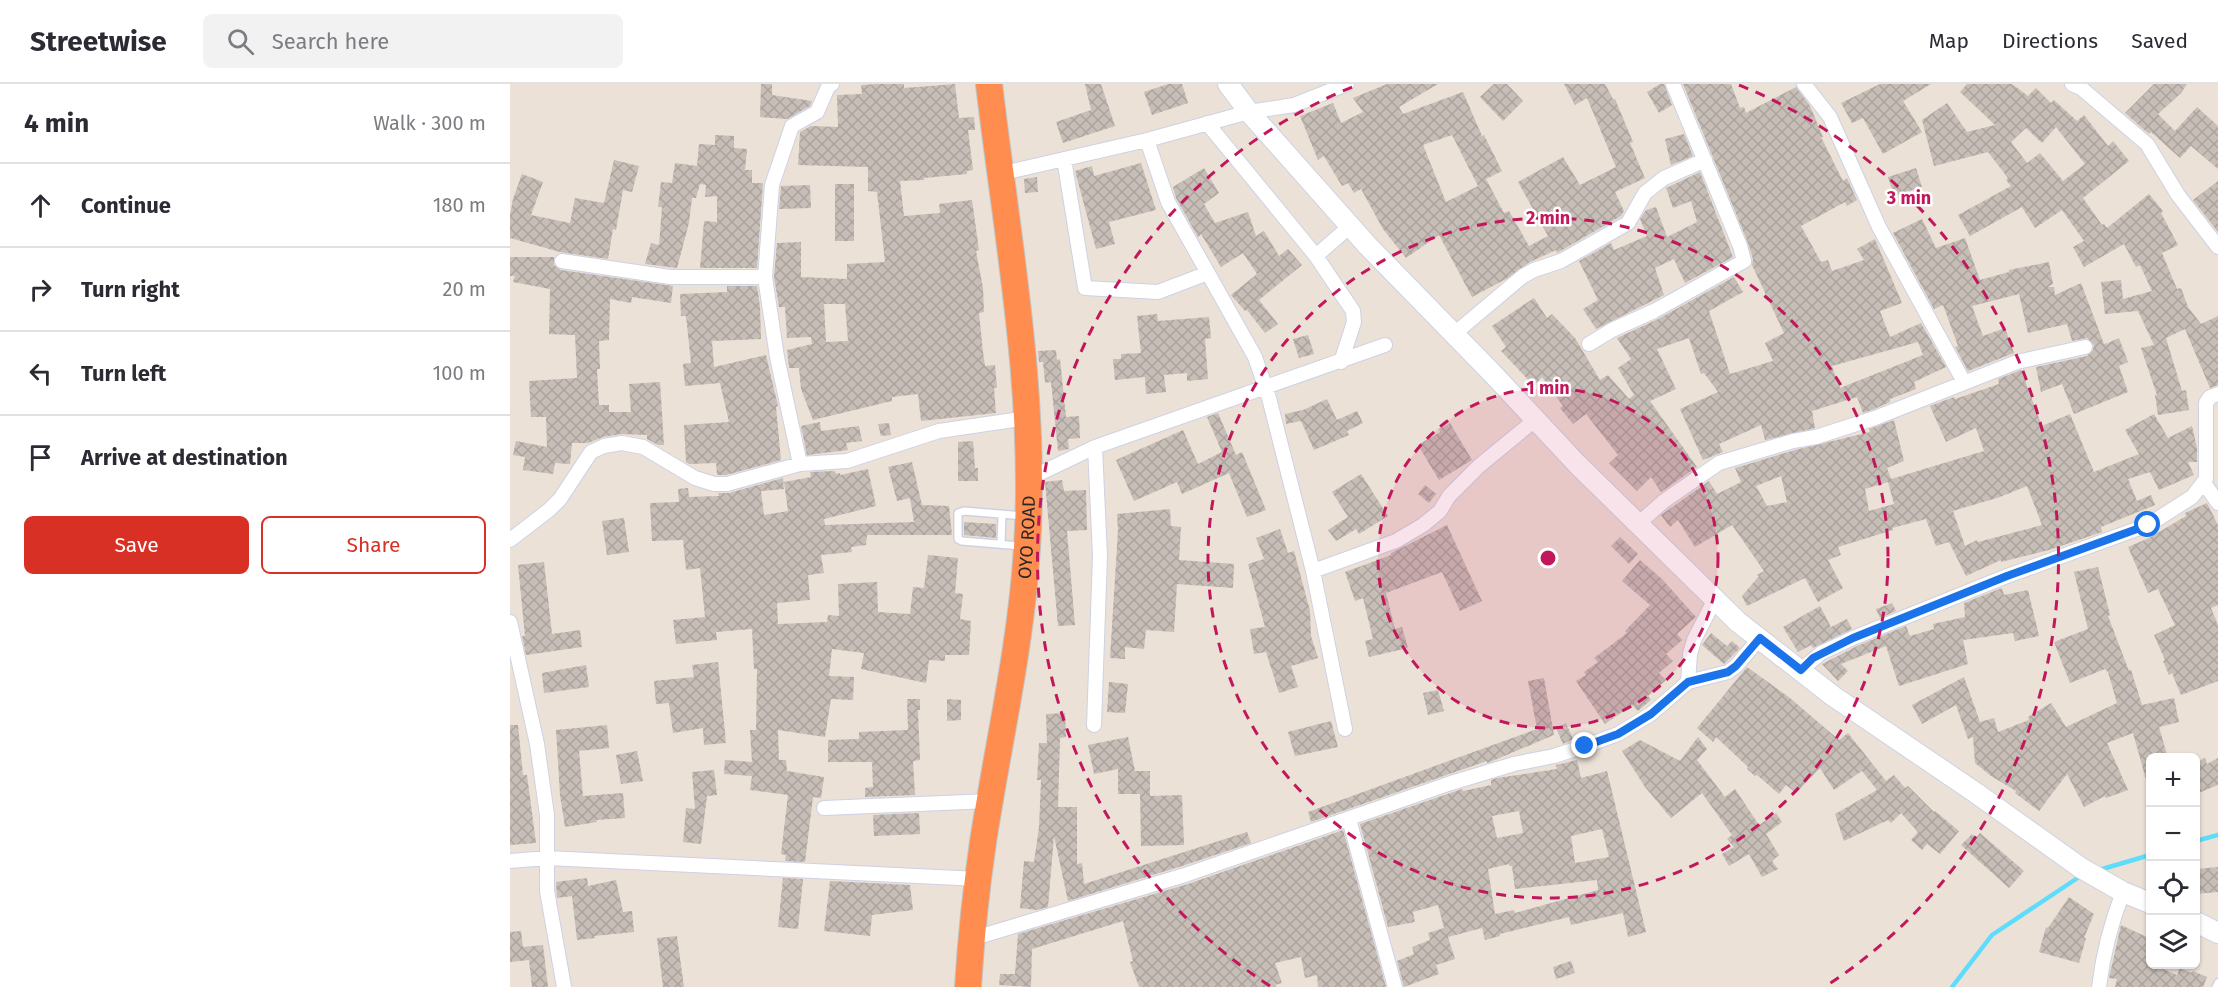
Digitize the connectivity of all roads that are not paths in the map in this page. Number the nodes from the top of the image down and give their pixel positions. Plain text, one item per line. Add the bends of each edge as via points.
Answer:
1 (831, 84) edge
2 (989, 84) edge
3 (1228, 84) edge
4 (1673, 84) edge
5 (1804, 84) edge
6 (2072, 84) edge
7 (1342, 85) edge
8 (1249, 112) junction
9 (1207, 123) junction
10 (1147, 140) junction
11 (1065, 159) junction
12 (1706, 160) junction
13 (999, 174) junction
14 (1350, 226) junction
15 (2218, 247) edge
16 (1316, 256) junction
17 (562, 261) dead end
18 (1208, 273) junction
19 (765, 277) junction
20 (1454, 333) junction
21 (1589, 344) dead end
22 (1385, 345) dead end
23 (2085, 347) dead end
24 (1341, 362) junction
25 (1964, 382) junction
26 (1265, 388) junction
27 (2218, 394) edge
28 (1027, 418) junction
29 (1535, 420) junction
30 (1095, 447) junction
31 (800, 464) junction
32 (1028, 479) junction
33 (2204, 483) junction
34 (2218, 503) edge
35 (1002, 514) junction
36 (1028, 517) junction
37 (1638, 524) junction
38 (510, 540) edge
39 (1001, 544) junction
40 (1027, 546) junction
41 (1313, 571) junction
42 (1715, 599) junction
43 (510, 622) edge
44 (1760, 638) junction
45 (514, 664) edge
46 (1801, 670) junction
47 (1688, 682) junction
48 (1094, 724) dead end
49 (1345, 729) dead end
50 (990, 801) junction
51 (824, 808) dead end
52 (1349, 819) junction
53 (547, 858) junction
54 (510, 861) edge
55 (979, 879) junction
56 (2123, 892) junction
57 (2146, 901) edge
58 (2200, 924) edge
59 (2218, 933) edge
60 (971, 939) junction
61 (564, 987) edge
62 (968, 987) edge
63 (1395, 987) edge
64 (2099, 987) edge

1 - 19 street via 817,112 792,126 781,155 772,185
2 - 13 highway, OYO ROAD
3 - 8 main road
4 - 12 street
5 - 25 street via 1830,117 1879,227
6 - 15 street via 2148,144 2178,195
7 - 8 street via 1294,105
8 - 9 street
8 - 14 main road
9 - 10 street
9 - 16 street
10 - 11 street
10 - 18 street via 1168,202
11 - 13 street
11 - 18 street via 1085,288 1158,292
12 - 20 street via 1664,178 1645,193 1628,223 1561,261 1523,276
12 - 21 street via 1744,261
13 - 28 highway, OYO ROAD
14 - 16 street
14 - 20 main road
16 - 24 street via 1353,311 1354,322
17 - 19 street via 670,277
18 - 26 street via 1255,357
19 - 31 street
20 - 29 main road
22 - 24 street
23 - 25 street via 2027,359
24 - 26 street
25 - 37 street via 1875,418 1719,464
26 - 30 street
26 - 41 street
27 - 33 street via 2206,403
28 - 31 street via 939,431 847,461
28 - 32 highway, OYO ROAD
29 - 37 main road
29 - 41 street via 1479,466 1423,525 1387,544
30 - 32 street
30 - 48 street via 1100,556
31 - 38 street via 714,484 695,478 643,447 622,443 604,446 591,452 560,499
32 - 36 highway, OYO ROAD
33 - 34 street
33 - 46 street via 2192,496 2148,525 1853,638 1813,658
35 - 36 lane
35 - 39 lane
35 - 39 lane via 958,513 958,539
36 - 40 highway, OYO ROAD
37 - 42 main road
39 - 40 lane
40 - 50 highway, OYO ROAD via 1013,670
41 - 49 street
42 - 44 main road
42 - 47 street via 1694,640
43 - 45 street
44 - 46 main road
44 - 47 street via 1728,672
45 - 53 street via 537,744 547,815
46 - 56 main road via 2081,868
47 - 52 street via 1651,714 1618,734 1554,756 1451,783
50 - 51 street
50 - 55 highway, OYO ROAD
52 - 60 street via 1185,875
52 - 63 street
53 - 54 street
53 - 55 street
53 - 61 street via 547,891
55 - 60 highway, OYO ROAD
56 - 57 main road
56 - 64 street via 2112,920
58 - 59 main road
60 - 62 highway, OYO ROAD

